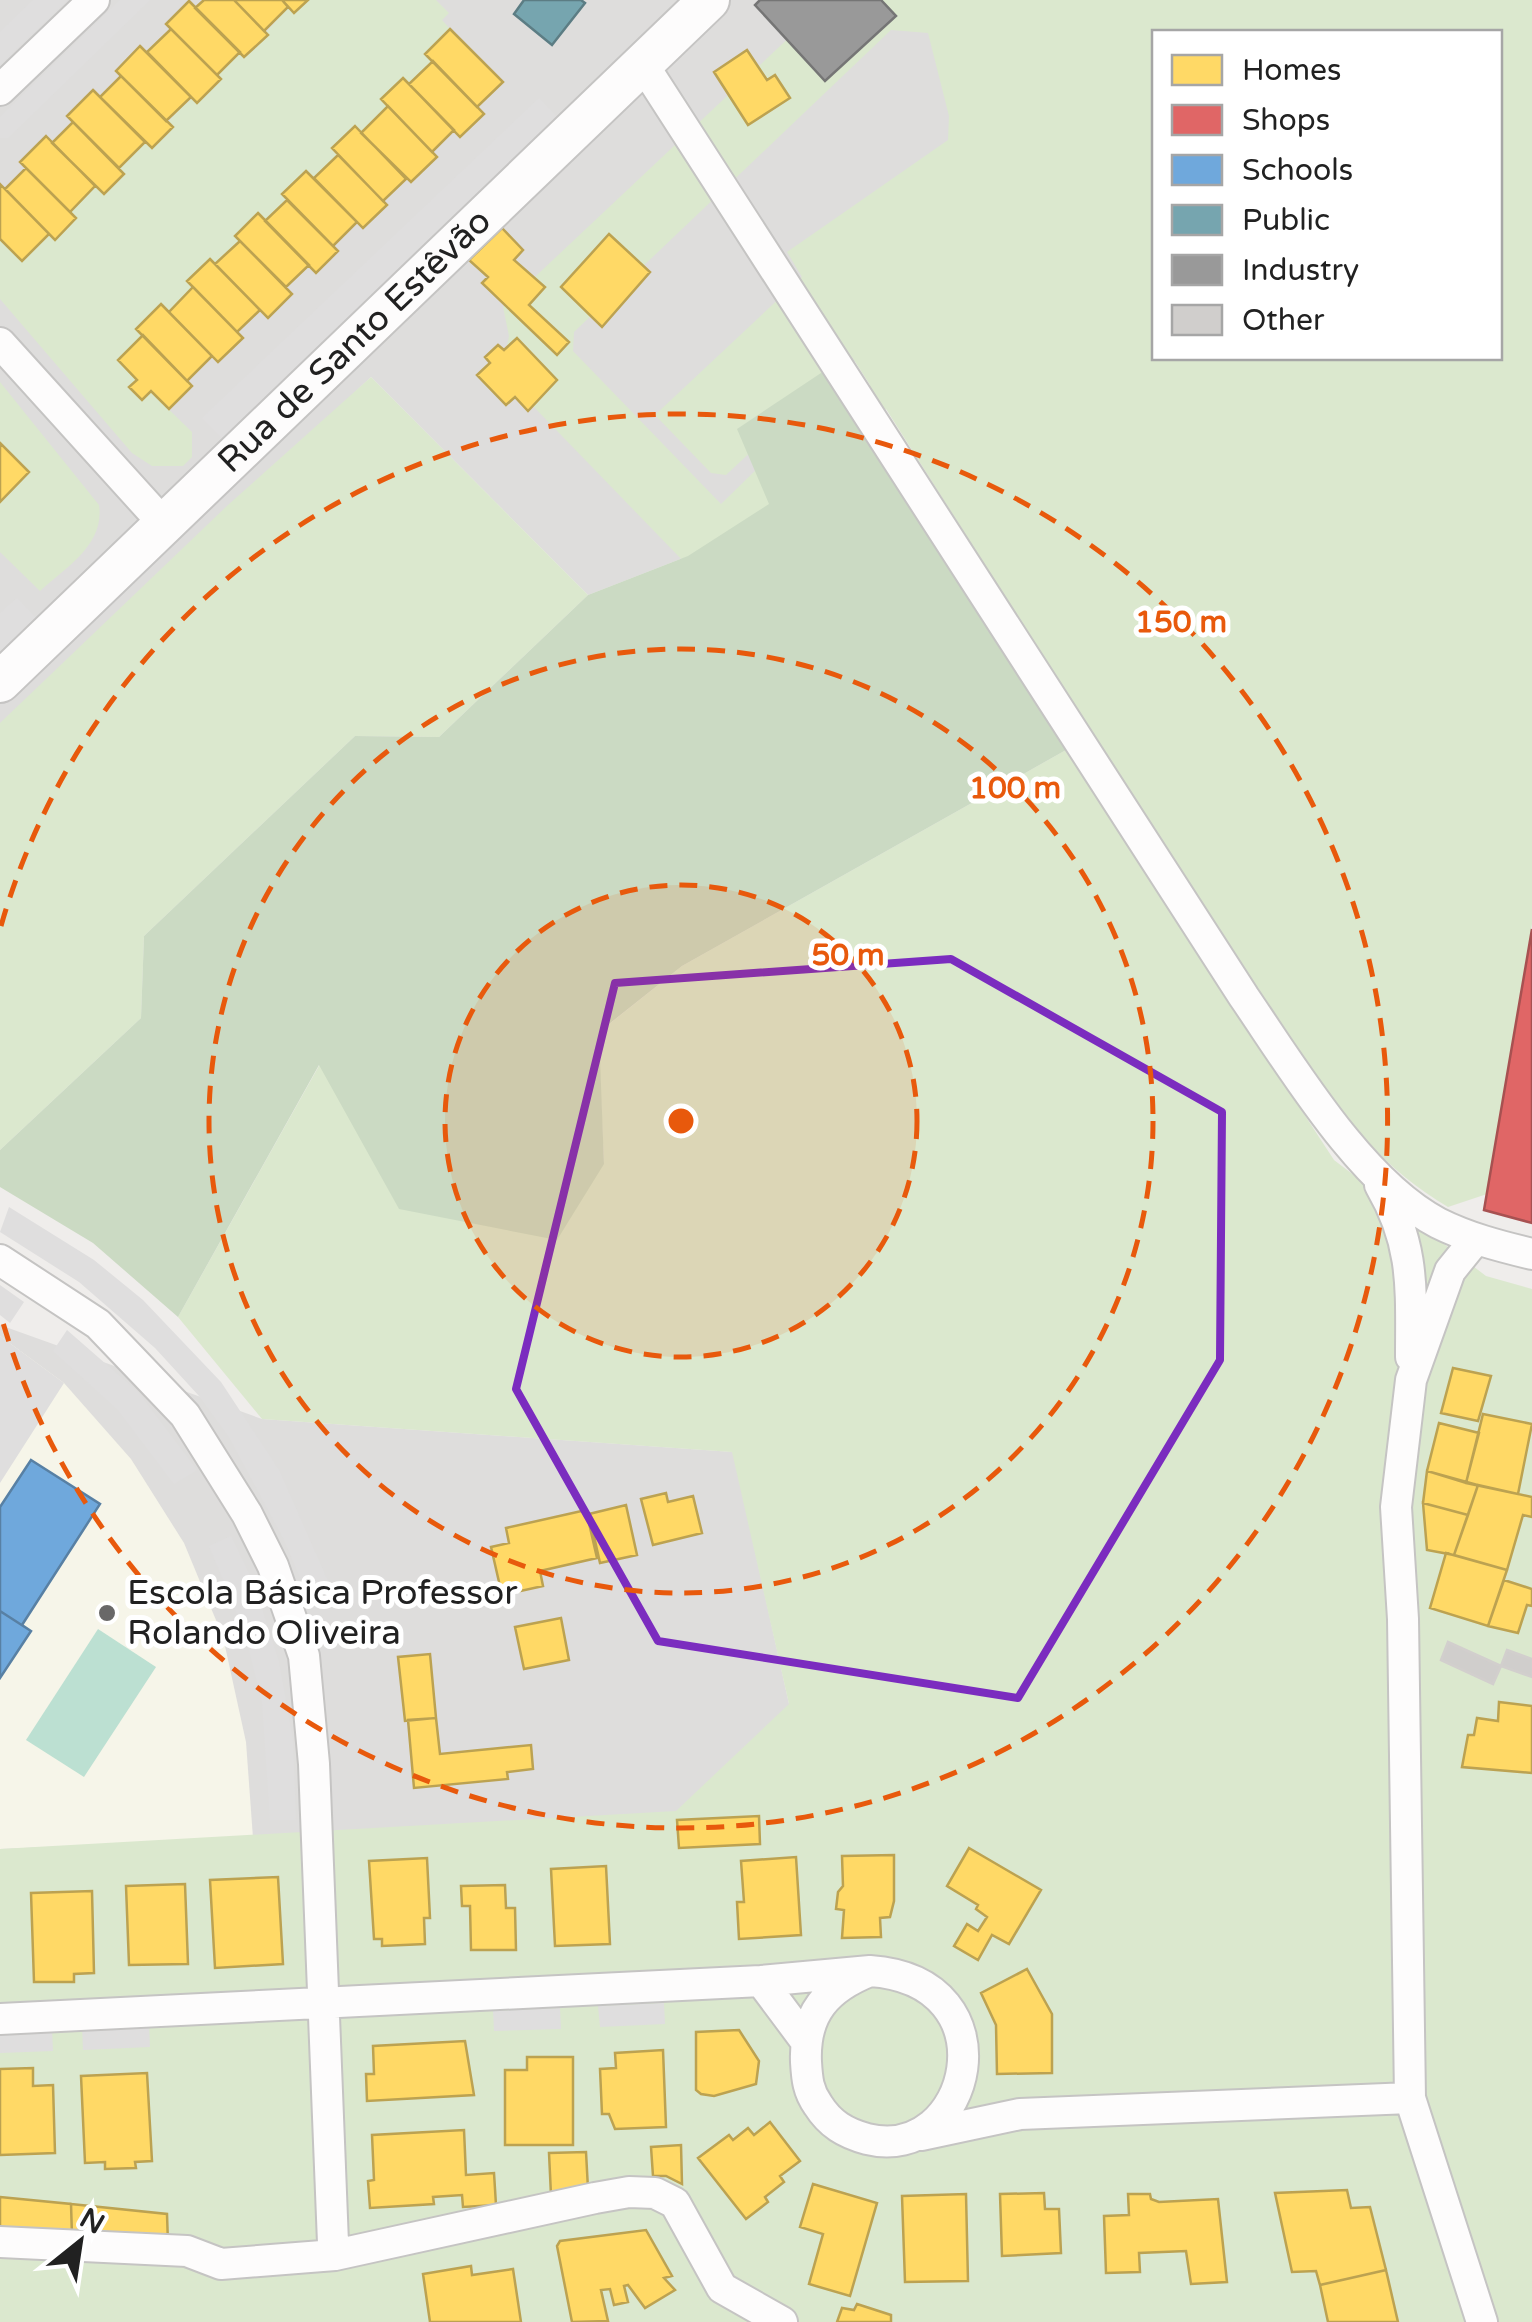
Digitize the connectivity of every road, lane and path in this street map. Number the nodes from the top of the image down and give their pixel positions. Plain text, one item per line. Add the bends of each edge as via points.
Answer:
1 (94, 0) edge
2 (709, 0) edge
3 (642, 62) junction
4 (0, 90) edge
5 (0, 343) edge
6 (164, 524) junction
7 (0, 682) edge
8 (1365, 1160) junction
9 (1475, 1240) junction
10 (1532, 1254) edge
11 (0, 1260) edge
12 (1411, 1380) junction
13 (870, 1970) junction
14 (762, 1980) junction
15 (321, 2004) junction
16 (0, 2019) edge
17 (805, 2040) junction
18 (962, 2074) junction
19 (1410, 2098) junction
20 (1020, 2114) junction
21 (921, 2136) junction
22 (0, 2242) edge
23 (333, 2243) dead end
24 (782, 2322) edge
25 (1482, 2322) edge

1 - 4 street
2 - 3 street, Rua de Santo Estêvão
3 - 6 street, Rua de Santo Estêvão
3 - 8 street via 1294,1069
5 - 6 street
6 - 7 street, Rua de Santo Estêvão
8 - 9 street via 1434,1221
8 - 12 street via 1397,1214 1412,1262
9 - 10 street
9 - 12 street via 1450,1271
11 - 15 street via 98,1324 185,1416 273,1566 304,1656
12 - 19 street via 1396,1508
13 - 14 street
13 - 17 street via 824,1997
13 - 18 street via 925,1983 950,2007 959,2026
14 - 15 street
14 - 17 street
15 - 16 street
15 - 23 street
17 - 21 street via 809,2093 844,2132 896,2142
18 - 20 street via 983,2098
18 - 21 street via 939,2119
19 - 20 street
19 - 25 street
20 - 21 street
22 - 24 street via 188,2252 222,2264 335,2255 595,2198 655,2193 675,2203 722,2288

